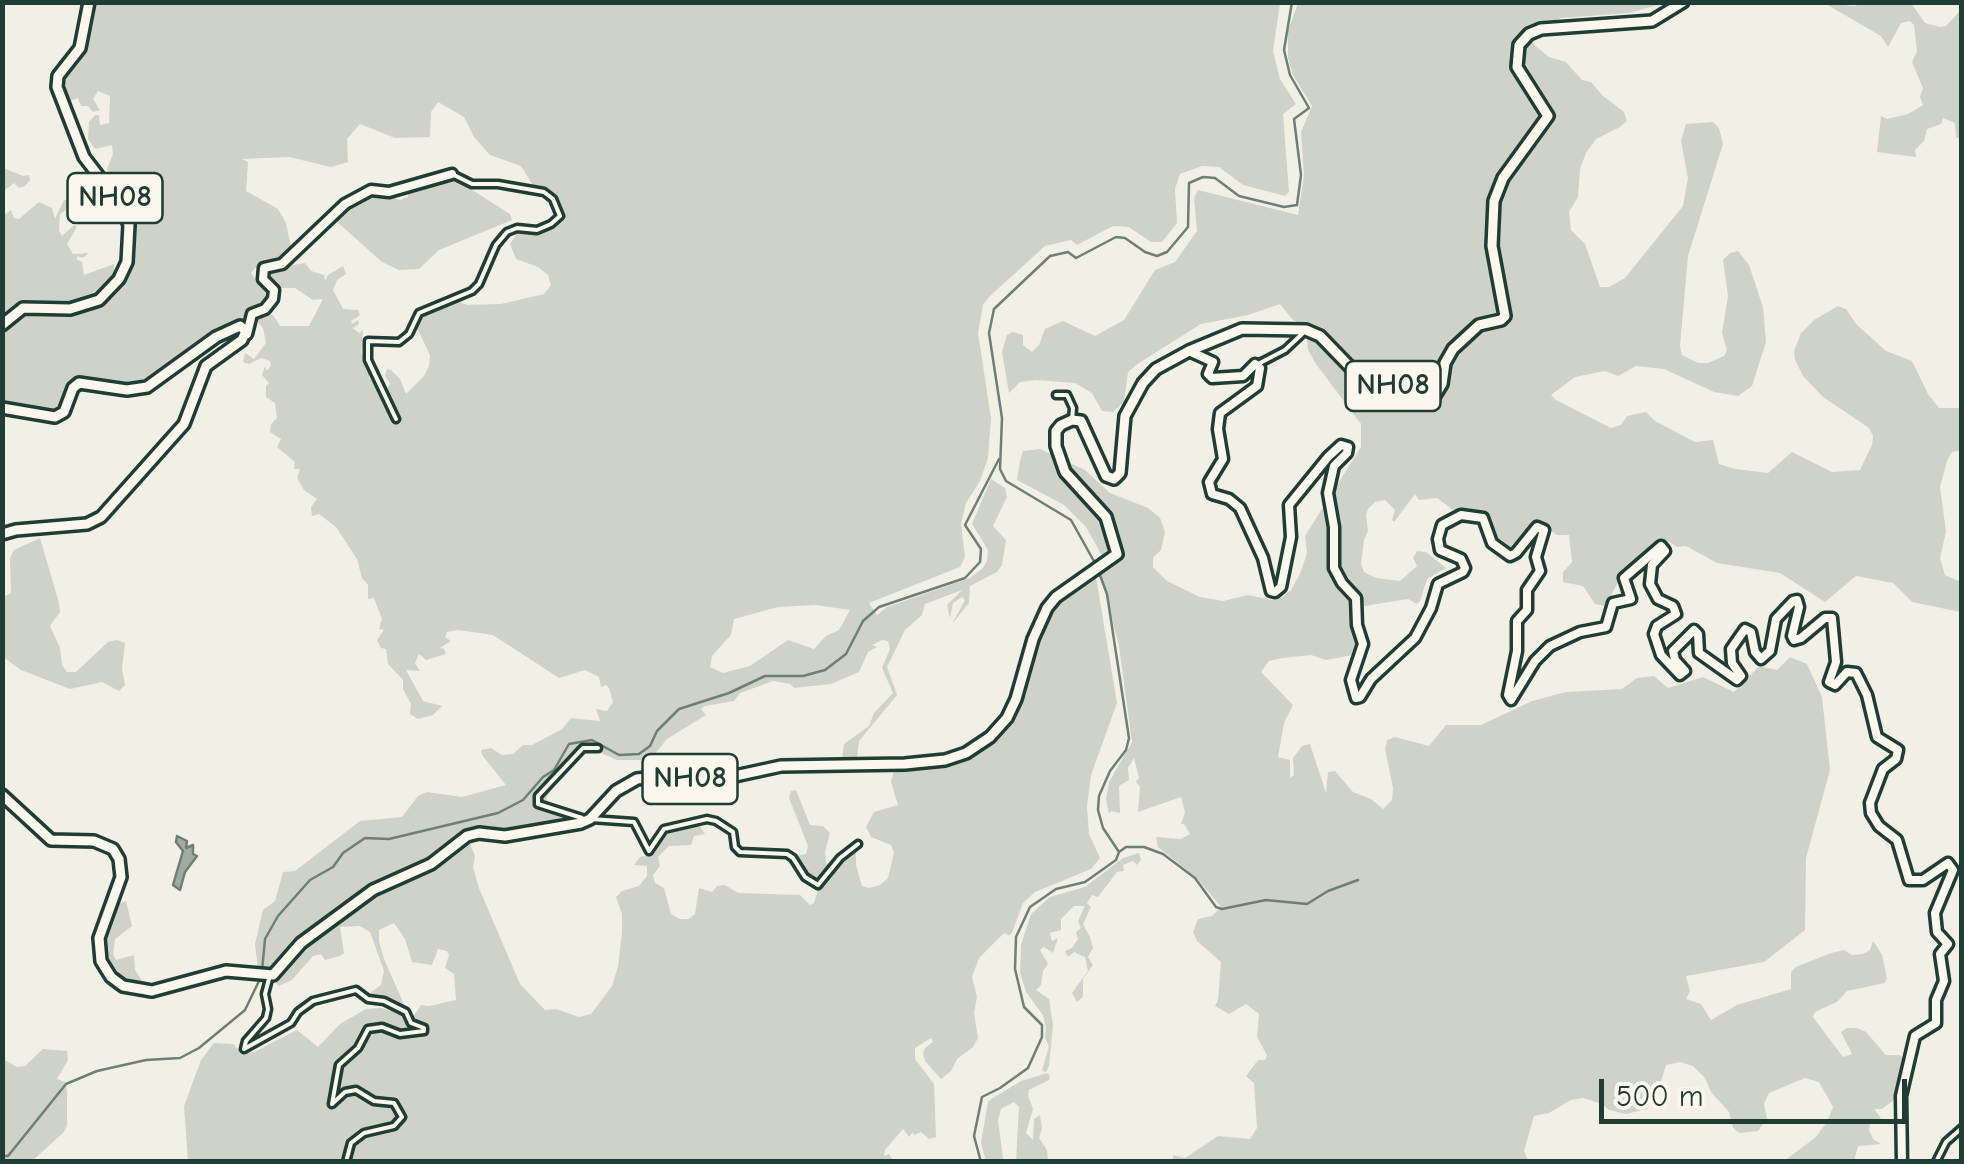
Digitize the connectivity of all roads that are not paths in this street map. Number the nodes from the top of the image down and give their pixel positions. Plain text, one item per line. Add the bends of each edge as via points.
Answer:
1 (89, 2) edge
2 (1682, 2) edge
3 (452, 174) joint
4 (2, 325) edge
5 (1306, 330) junction
6 (246, 334) junction
7 (1189, 351) junction
8 (1258, 364) junction
9 (1056, 396) dead end
10 (2, 408) edge
11 (396, 419) dead end
12 (1072, 420) junction
13 (2, 534) edge
14 (598, 748) dead end
15 (2, 794) edge
16 (590, 818) junction
17 (858, 844) dead end
18 (268, 975) junction
19 (1962, 1128) edge
20 (346, 1162) edge
21 (1902, 1162) edge
22 (1936, 1162) edge

1 - 4 main road, NH08 via 80,48 57,87 84,158 129,224 126,262 99,300 70,310 23,308
2 - 5 main road, NH08 via 1652,21 1541,30 1519,45 1516,67 1548,116 1494,201 1492,246 1505,316 1480,325 1453,349 1436,396 1369,378
3 - 6 street via 389,192 372,190 345,204 282,264 264,268 274,300 252,314
3 - 11 street via 472,184 544,192 560,216 537,230 507,232 478,284 419,313 399,342 368,342 368,360
5 - 7 main road via 1242,329
5 - 8 street
6 - 10 main road via 240,326 216,337 146,387 80,383 55,417
6 - 13 main road via 206,366 184,424 102,518
7 - 8 street via 1212,362 1212,378 1242,376
7 - 12 main road via 1156,370 1130,402 1117,478 1106,476 1085,426
8 - 21 street via 1257,386 1220,412 1222,459 1210,489 1240,508 1275,592 1290,537 1289,506 1328,457 1348,447 1334,466 1328,493 1334,568 1356,598 1363,644 1352,672 1356,698 1415,638 1438,584 1463,572 1461,558 1440,550 1438,539 1442,525 1461,515 1484,518 1492,543 1510,556 1537,527 1544,530 1536,556 1540,570 1527,590 1527,610 1516,620 1510,700 1550,646 1606,627 1613,602 1631,599 1624,578 1661,546 1665,551 1652,565 1650,584 1676,614 1654,634 1680,675 1685,671 1673,651 1694,630 1699,653 1737,680 1731,649 1745,629 1762,659 1770,652 1776,619 1793,600 1799,607 1794,640 1832,618 1836,662 1829,682 1856,673 1877,737 1898,750 1883,769 1871,813 1897,840 1909,880 1922,880 1948,863 1954,870 1935,913 1937,932 1948,944 1940,954 1944,981 1936,1022 1916,1036 1901,1096
9 - 12 street via 1067,396
12 - 16 main road, NH08 via 1056,430 1056,446 1065,472 1106,518 1117,551 1043,614 1007,718 990,737 945,760 781,766 712,781 644,777 616,791
14 - 16 street via 582,748 538,796 538,804 554,811
15 - 18 main road via 51,840 94,841 117,854 121,877 98,942 101,961 117,982 152,991 215,972
16 - 17 street via 634,822 649,851 664,828 716,821 733,832 740,852 787,854 818,885
16 - 18 main road, NH08 via 505,836 467,836 431,864 373,890
18 - 20 street via 266,1018 244,1049 291,1023 313,1001 356,990 406,1012 424,1028 400,1034 368,1029 339,1065 332,1104 356,1090 374,1101 394,1102 402,1117 394,1126 364,1132 347,1150
19 - 22 street

